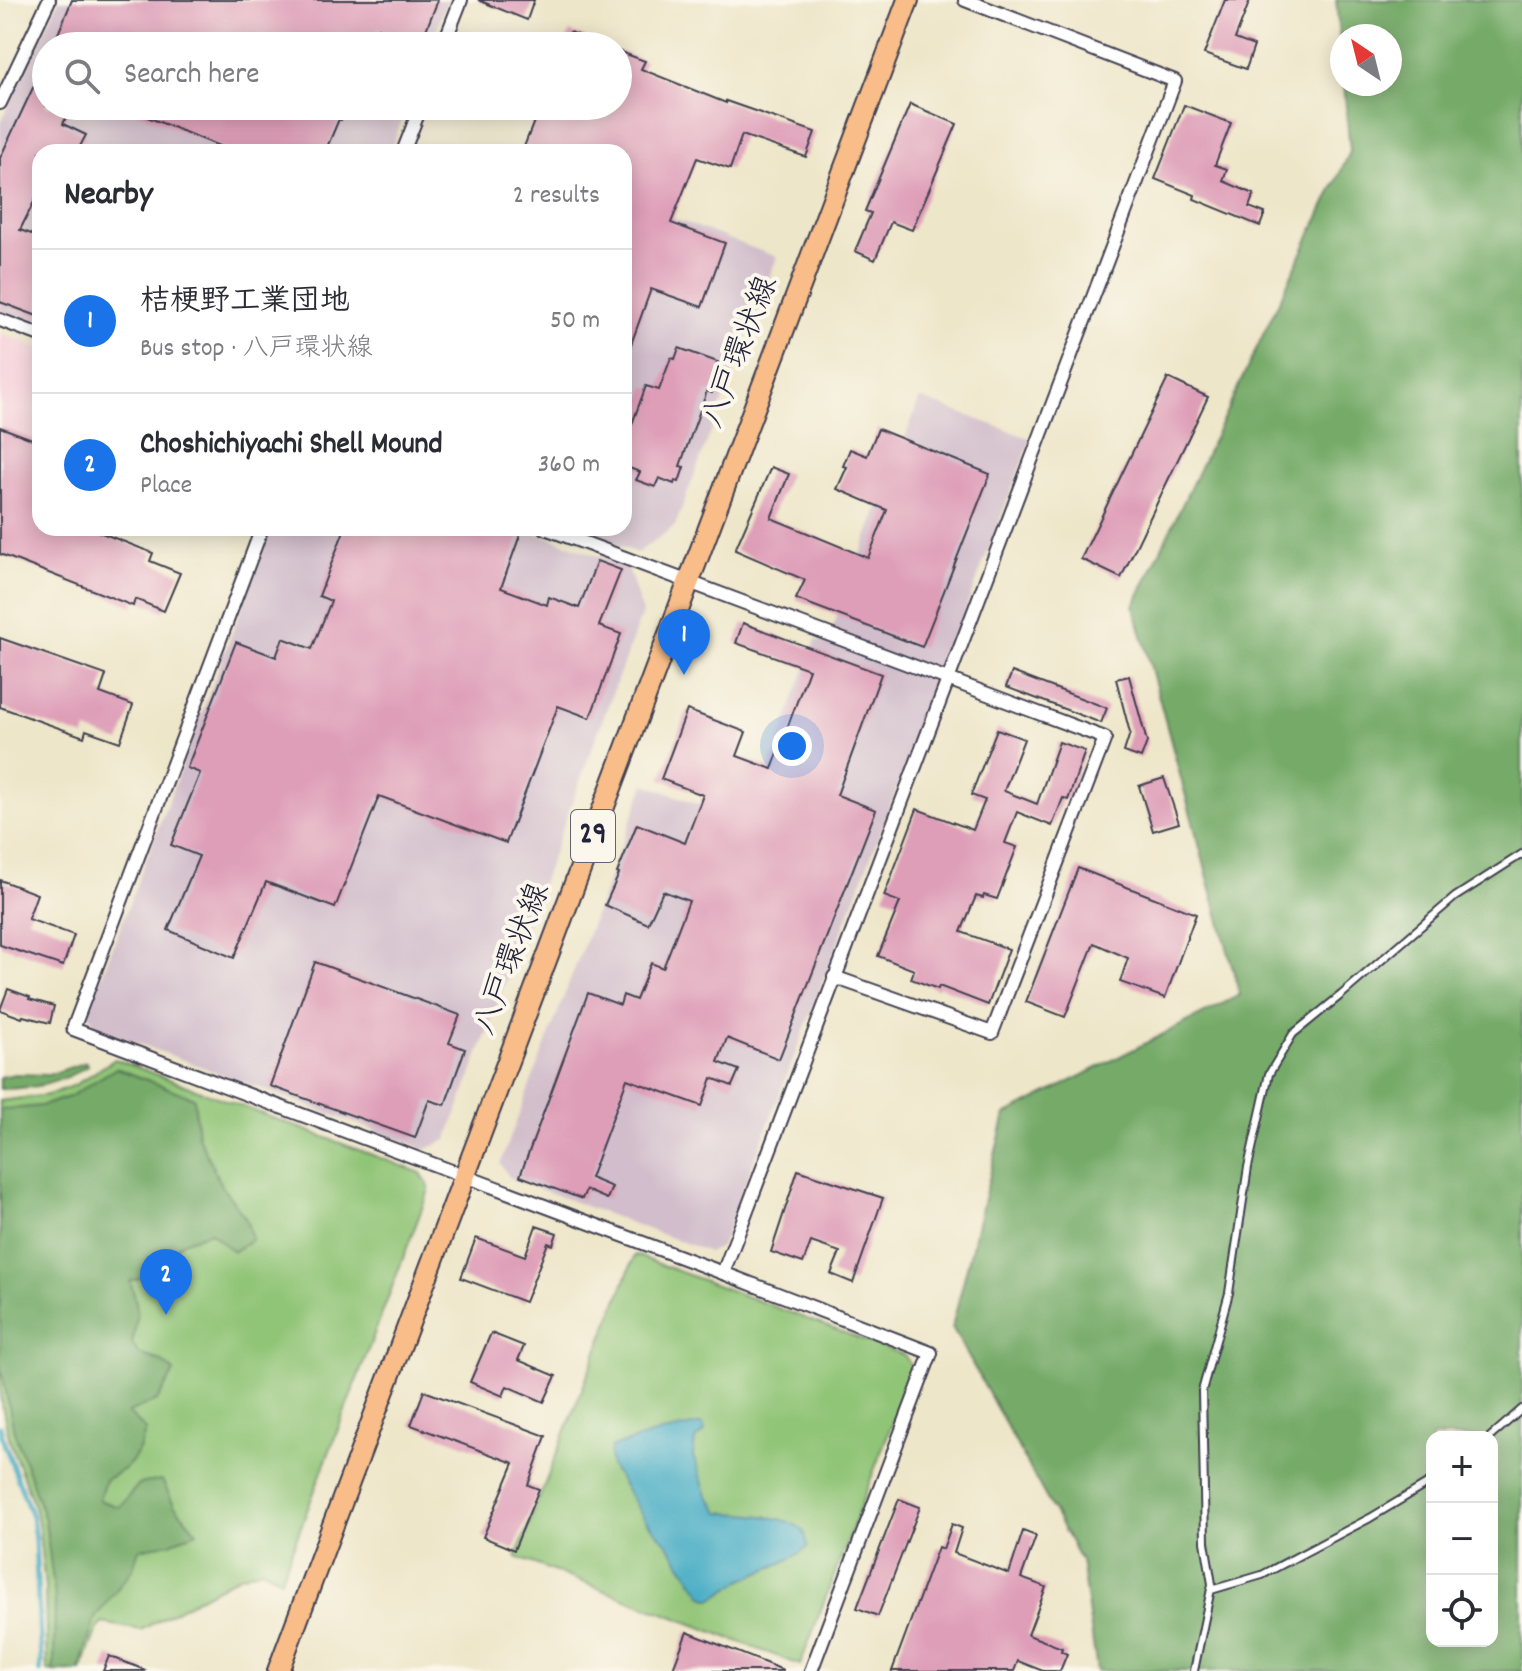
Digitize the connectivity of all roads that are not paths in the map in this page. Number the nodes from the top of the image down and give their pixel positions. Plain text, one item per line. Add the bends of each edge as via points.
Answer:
1 (49, 0) edge
2 (461, 0) edge
3 (908, 0) edge
4 (965, 0) edge
5 (34, 32) edge
6 (448, 32) edge
7 (32, 36) edge
8 (0, 103) edge
9 (416, 120) edge
10 (406, 144) edge
11 (0, 320) edge
12 (32, 332) edge
13 (259, 536) edge
14 (566, 536) edge
15 (688, 582) junction
16 (948, 678) junction
17 (1522, 854) edge
18 (834, 977) junction
19 (465, 1177) junction
20 (723, 1273) junction
21 (1522, 1409) edge
22 (1497, 1431) edge
23 (1426, 1485) edge
24 (1211, 1590) junction
25 (278, 1671) edge
26 (811, 1671) edge
27 (1194, 1671) edge

1 - 5 street
2 - 6 street
3 - 15 main road, 八戸環状線 / 29
4 - 16 street via 1175,81
7 - 8 street
9 - 10 street
11 - 12 street
13 - 19 street via 73,1029
14 - 15 street
15 - 16 street
15 - 19 main road, 八戸環状線 / 29
16 - 18 street
16 - 18 street via 1105,738 992,1033
17 - 24 lane via 1455,897 1293,1034 1269,1074 1229,1293 1202,1391
18 - 20 street
19 - 20 street
19 - 25 main road, 八戸環状線 / 29
20 - 26 street via 931,1353
21 - 22 lane
23 - 24 lane via 1262,1575
24 - 27 lane

